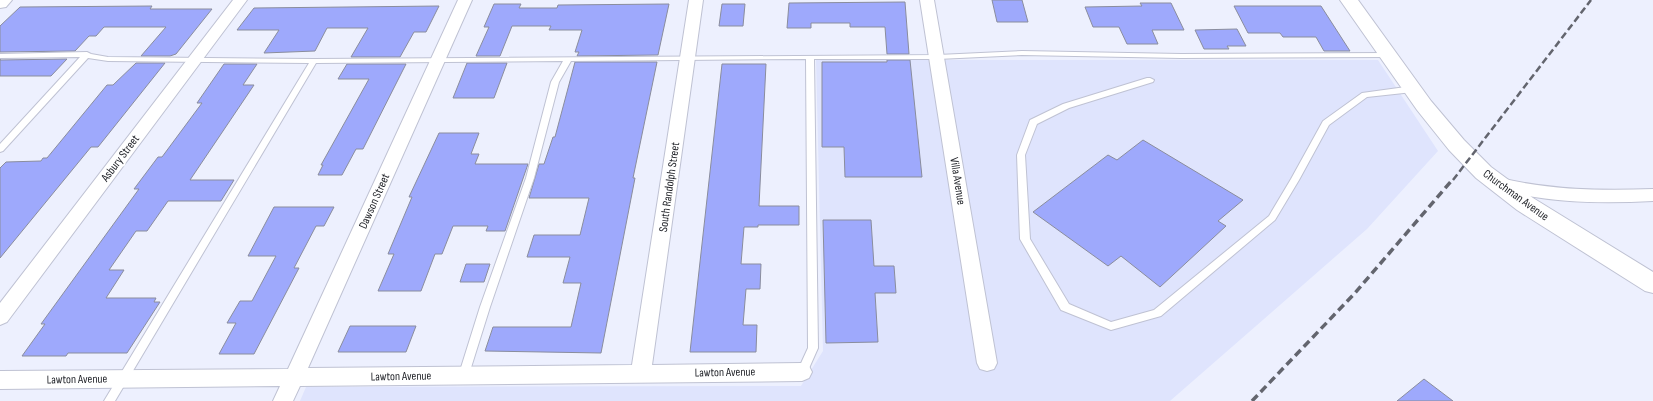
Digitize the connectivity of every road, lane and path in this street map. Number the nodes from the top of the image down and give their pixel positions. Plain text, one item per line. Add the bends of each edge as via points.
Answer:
1 (3, 0) edge
2 (240, 0) edge
3 (465, 0) edge
4 (696, 0) edge
5 (928, 0) edge
6 (1349, 0) edge
7 (0, 3) edge
8 (86, 54) junction
9 (1388, 55) junction
10 (0, 56) edge
11 (810, 57) junction
12 (938, 57) junction
13 (688, 58) junction
14 (568, 59) junction
15 (194, 60) junction
16 (438, 60) junction
17 (314, 61) junction
18 (1150, 80) dead end
19 (1413, 89) junction
20 (0, 149) edge
21 (1496, 183) junction
22 (1653, 195) edge
23 (1653, 284) edge
24 (0, 317) edge
25 (987, 363) dead end
26 (802, 372) joint
27 (641, 373) junction
28 (464, 374) junction
29 (293, 377) junction
30 (123, 378) junction
31 (0, 380) edge
32 (109, 401) edge
33 (283, 401) edge

1 - 7 main road
2 - 15 street, Asbury Street
3 - 16 street, Dawson Street
4 - 13 street, South Randolph Street
5 - 12 street, Villa Avenue
6 - 9 main road, Churchman Avenue
8 - 10 lane
8 - 15 lane via 108,59
8 - 20 lane
9 - 12 lane via 1181,56 1022,53
9 - 19 main road, Churchman Avenue
11 - 12 lane
11 - 13 lane
11 - 26 lane via 813,348
12 - 25 street, Villa Avenue
13 - 14 lane
13 - 27 street, South Randolph Street
14 - 16 lane
14 - 28 lane via 555,82 530,178
15 - 17 lane
15 - 24 street, Asbury Street
16 - 17 lane
16 - 29 street, Dawson Street
17 - 30 lane
18 - 19 lane via 1066,106 1033,122 1021,155 1025,239 1065,307 1111,326 1157,313 1272,218 1326,123 1365,94
19 - 21 main road, Churchman Avenue via 1459,147
21 - 22 street via 1520,189 1581,197
21 - 23 main road, Churchman Avenue
26 - 27 street, Lawton Avenue
27 - 28 street, Lawton Avenue
28 - 29 street, Lawton Avenue
29 - 30 street, Lawton Avenue
29 - 33 street, Dawson Street
30 - 31 street, Lawton Avenue
30 - 32 lane

